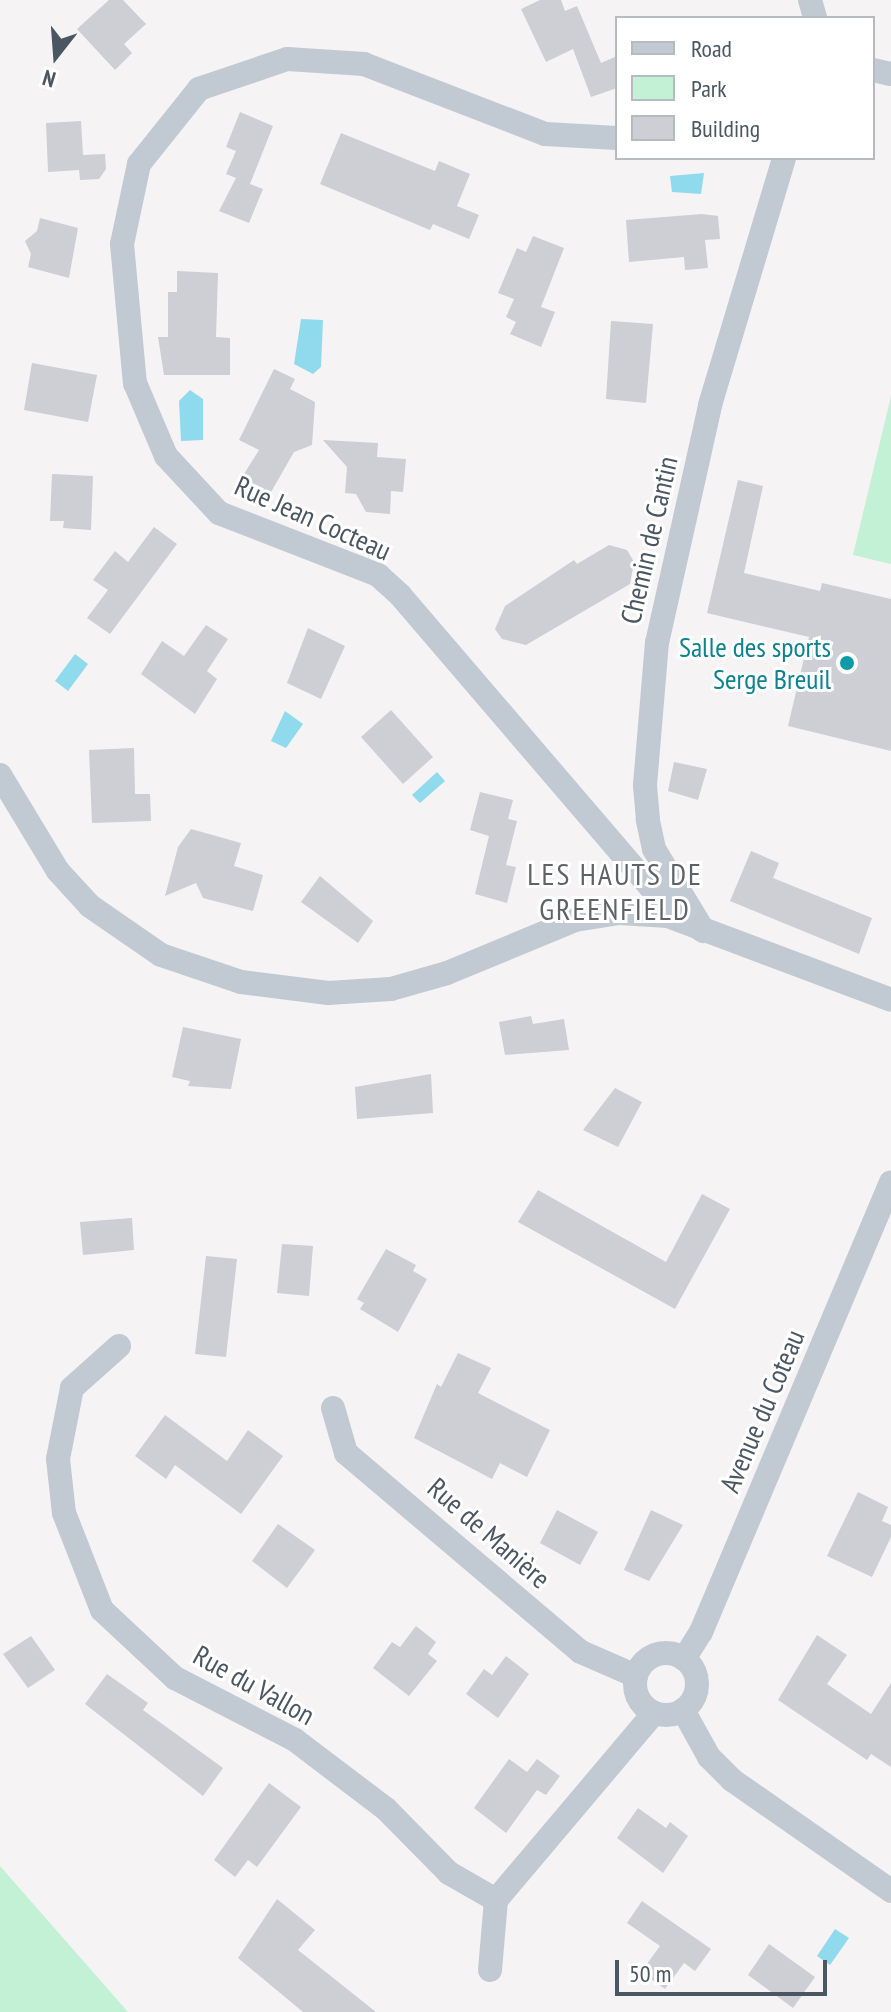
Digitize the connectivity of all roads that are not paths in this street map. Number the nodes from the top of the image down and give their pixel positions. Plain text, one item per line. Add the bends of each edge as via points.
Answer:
1 (615, 138) edge
2 (783, 160) edge
3 (0, 775) edge
4 (703, 931) junction
5 (891, 1000) edge
6 (891, 1183) edge
7 (119, 1346) dead end
8 (333, 1408) dead end
9 (684, 1659) junction
10 (636, 1676) junction
11 (683, 1710) junction
12 (654, 1713) junction
13 (891, 1891) edge
14 (496, 1900) junction
15 (490, 1970) dead end

1 - 4 street, Rue Jean Cocteau via 545,134 364,64 287,59 199,89 139,164 122,244 135,383 166,456 219,513 378,575 662,901
2 - 4 street, Chemin de Cantin via 710,405 657,643 645,785 648,820 654,849
3 - 4 street via 58,871 90,906 161,955 241,982 328,993 391,989 447,973 575,920 619,913 668,916
4 - 5 street
6 - 9 street, Avenue du Coteau via 701,1632
7 - 14 street, Rue du Vallon via 72,1388 58,1459 64,1513 102,1610 175,1678 295,1740 386,1809 449,1873
8 - 10 street, Rue de Manière via 346,1453 581,1652
9 - 10 street via 656,1655
9 - 11 street via 697,1685
10 - 12 street via 636,1693
11 - 12 street
11 - 13 street via 709,1757 732,1780
12 - 14 street
14 - 15 street

